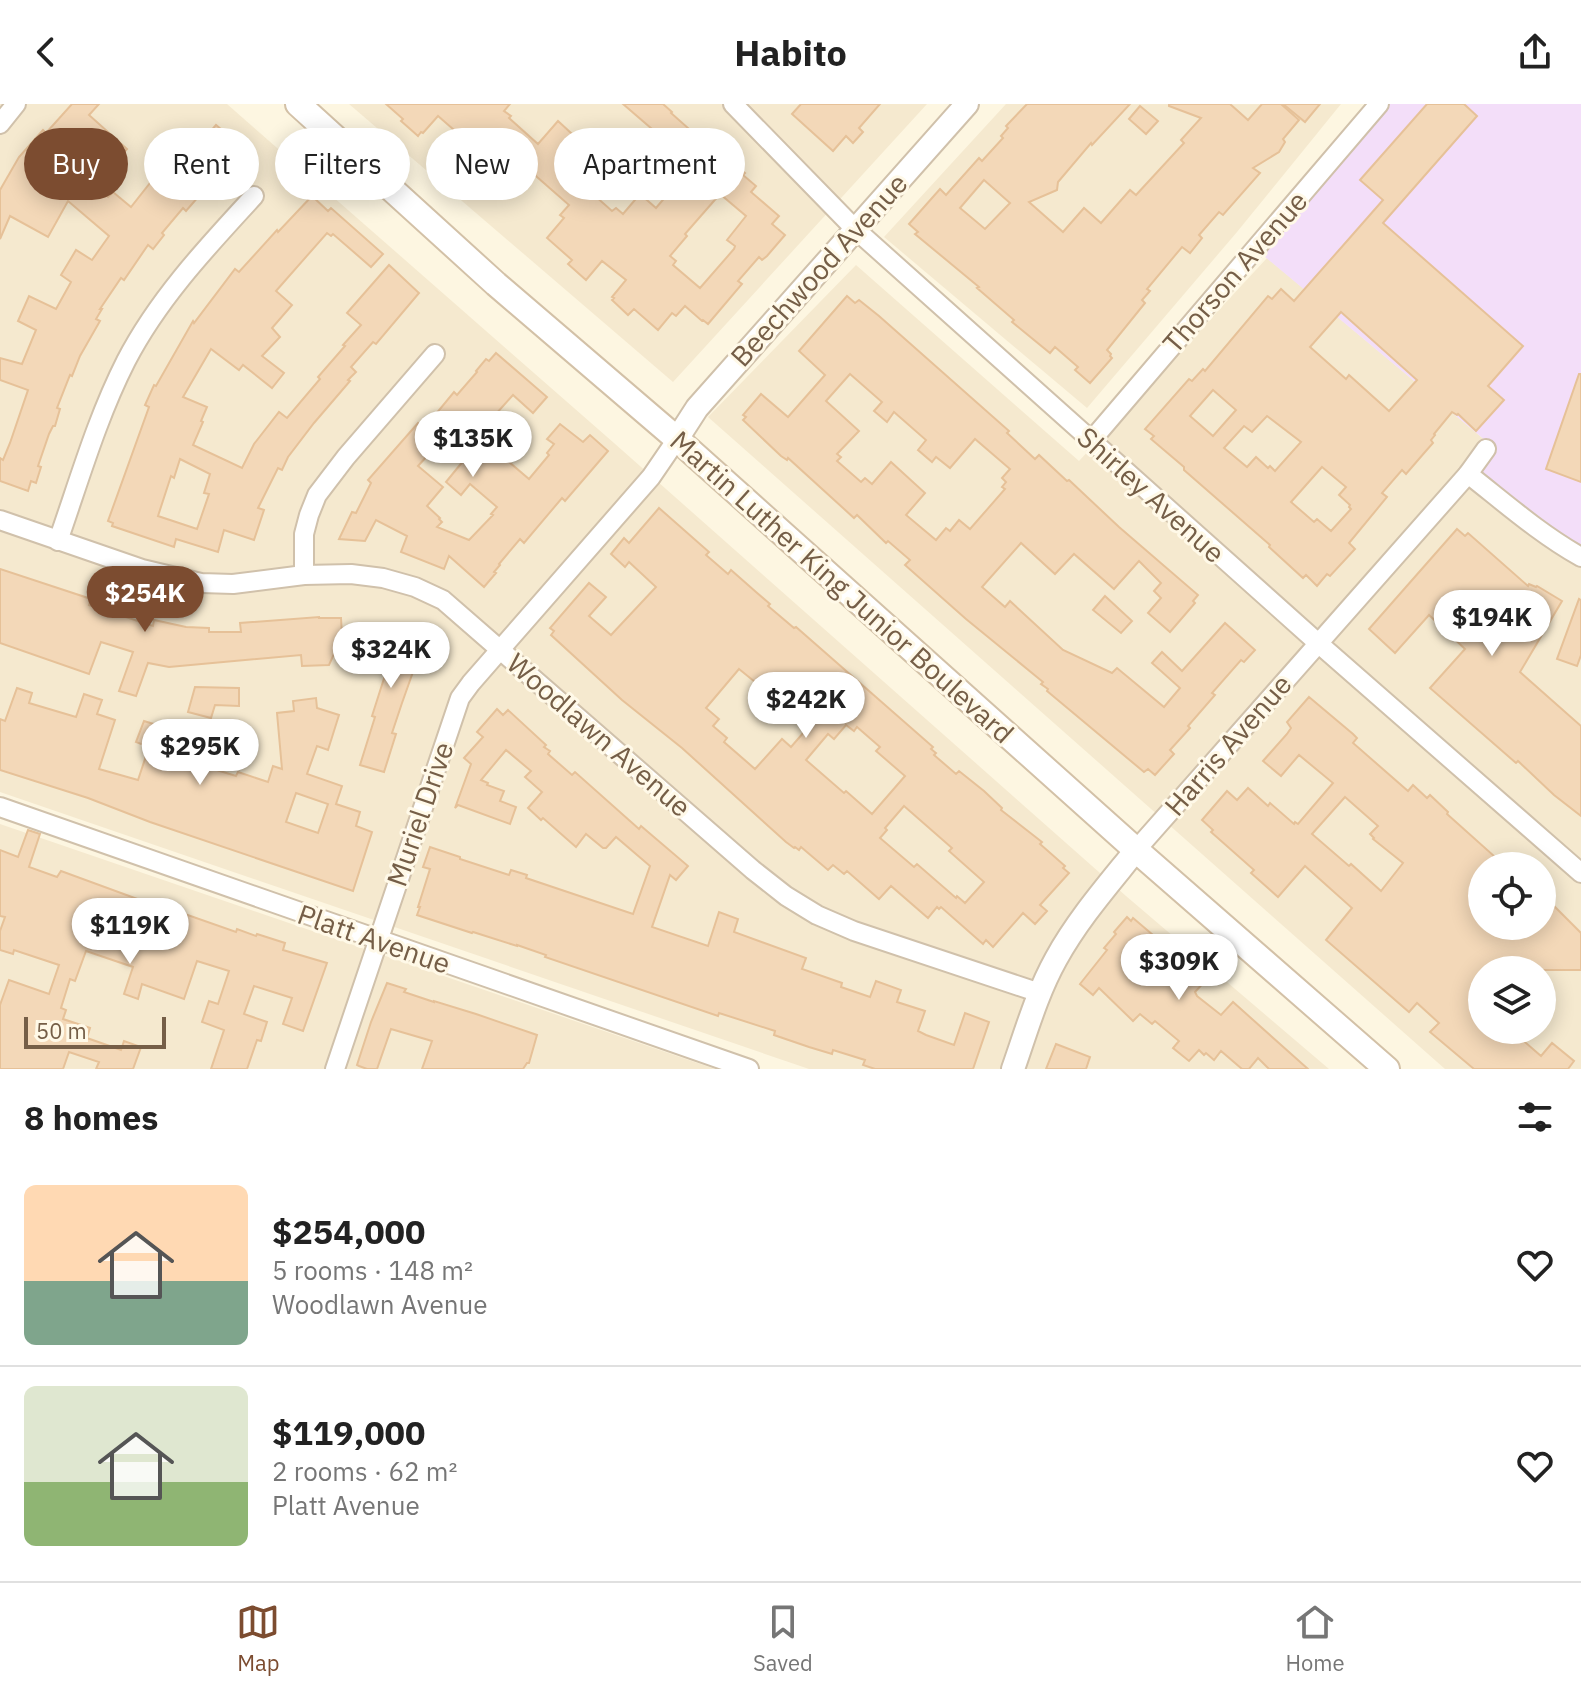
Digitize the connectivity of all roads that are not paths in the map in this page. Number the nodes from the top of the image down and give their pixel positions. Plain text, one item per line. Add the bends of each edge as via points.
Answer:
1 (16, 104) edge
2 (298, 104) edge
3 (733, 104) edge
4 (967, 104) edge
5 (1379, 104) edge
6 (0, 124) edge
7 (250, 200) edge
8 (855, 229) junction
9 (435, 354) dead end
10 (677, 439) junction
11 (1091, 441) junction
12 (1486, 449) dead end
13 (1468, 474) junction
14 (0, 520) edge
15 (58, 541) junction
16 (1581, 557) edge
17 (304, 575) junction
18 (1318, 643) junction
19 (500, 650) junction
20 (0, 807) edge
21 (1136, 850) junction
22 (1581, 873) edge
23 (377, 940) junction
24 (1040, 993) junction
25 (335, 1069) edge
26 (749, 1069) edge
27 (1013, 1069) edge
28 (1387, 1069) edge

1 - 6 street
2 - 10 main road, Martin Luther King Junior Boulevard
3 - 8 street, Shirley Avenue
4 - 8 street, Beechwood Avenue
5 - 11 street, Thorson Avenue
7 - 15 street via 181,278 125,361
8 - 10 street, Beechwood Avenue via 697,408
8 - 11 street, Shirley Avenue
9 - 17 street via 317,495 304,534
10 - 19 street, Muriel Drive via 651,477
10 - 21 main road, Martin Luther King Junior Boulevard
11 - 18 street, Shirley Avenue
12 - 13 street, Harris Avenue
13 - 16 street
13 - 18 street, Harris Avenue
14 - 15 street, Woodlawn Avenue
15 - 17 street, Woodlawn Avenue via 201,583
17 - 19 street, Woodlawn Avenue via 351,574 415,587 443,600
18 - 21 street, Harris Avenue
18 - 22 street, Shirley Avenue
19 - 23 street, Muriel Drive via 460,698
19 - 24 street, Woodlawn Avenue via 786,896 854,931
20 - 23 street, Platt Avenue
21 - 24 street, Harris Avenue via 1072,931
21 - 28 main road, Martin Luther King Junior Boulevard
23 - 25 street, Muriel Drive
23 - 26 street, Platt Avenue
24 - 27 street, Harris Avenue

